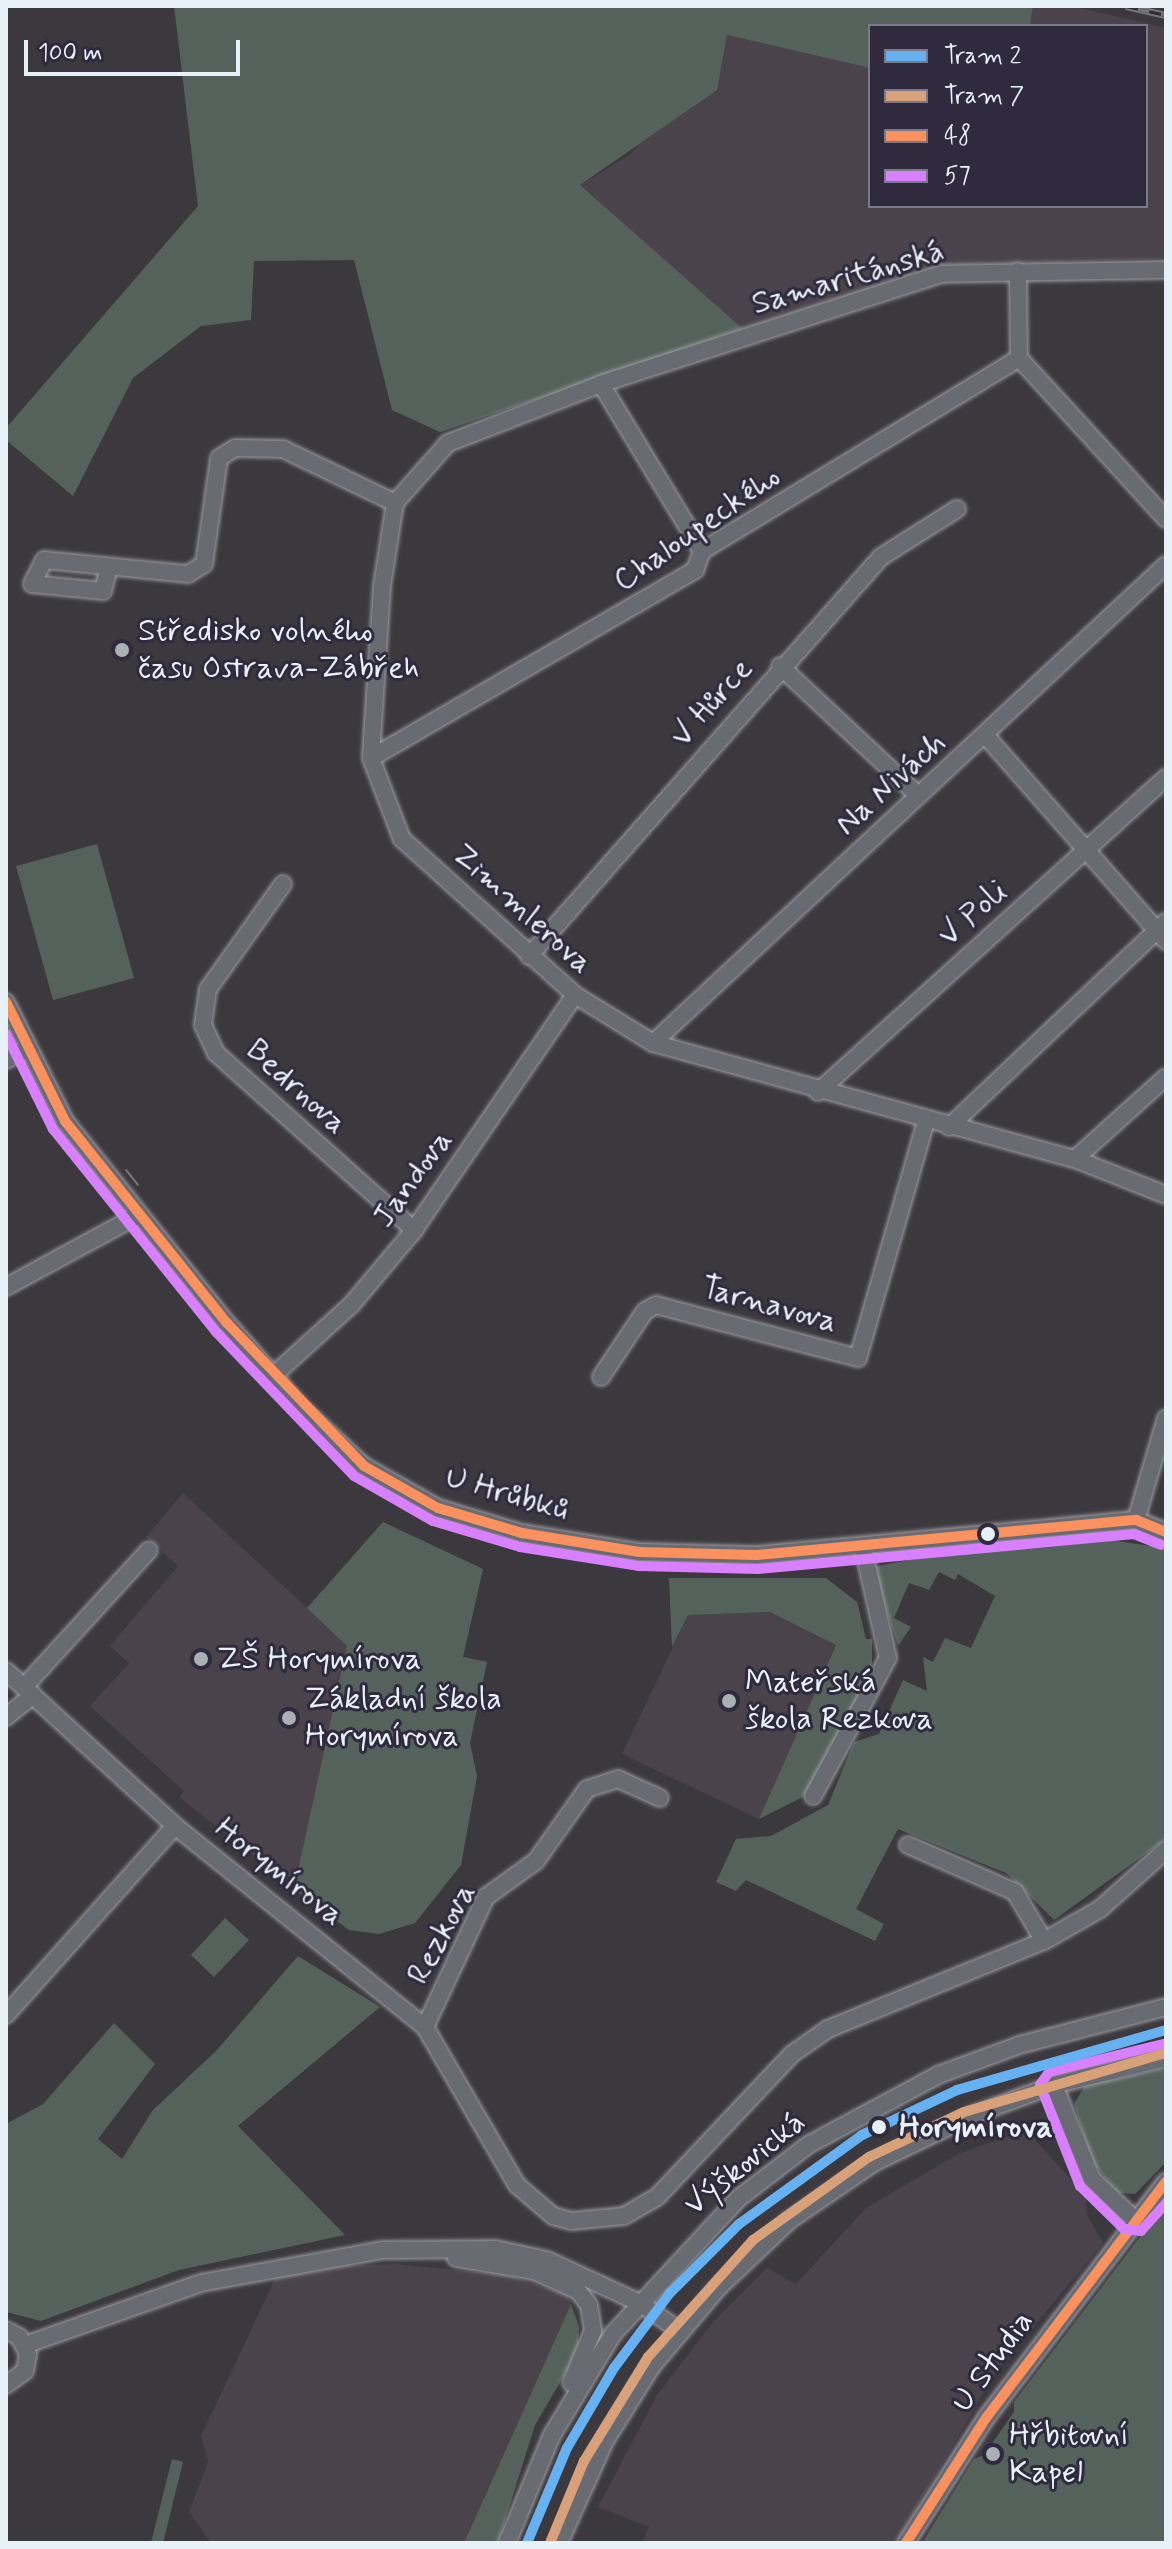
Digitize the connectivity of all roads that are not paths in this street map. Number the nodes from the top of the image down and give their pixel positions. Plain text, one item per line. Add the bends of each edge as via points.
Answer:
1 (1166, 270) edge
2 (1018, 271) junction
3 (1019, 358) junction
4 (601, 384) junction
5 (395, 503) junction
6 (957, 509) dead end
7 (1166, 519) edge
8 (702, 551) junction
9 (1166, 565) edge
10 (109, 567) junction
11 (780, 666) junction
12 (986, 736) junction
13 (371, 758) junction
14 (1166, 778) edge
15 (918, 795) junction
16 (1087, 847) junction
17 (283, 884) dead end
18 (1163, 931) edge
19 (529, 956) junction
20 (575, 995) junction
21 (6, 1002) edge
22 (653, 1043) junction
23 (25, 1050) junction
24 (6, 1060) edge
25 (1166, 1077) edge
26 (818, 1092) junction
27 (926, 1121) junction
28 (949, 1127) junction
29 (1075, 1159) junction
30 (1166, 1195) edge
31 (137, 1216) junction
32 (414, 1230) junction
33 (6, 1287) edge
34 (274, 1375) junction
35 (601, 1377) dead end
36 (1166, 1418) edge
37 (1136, 1520) junction
38 (1166, 1532) edge
39 (863, 1547) junction
40 (149, 1550) dead end
41 (6, 1671) edge
42 (29, 1691) junction
43 (6, 1717) edge
44 (813, 1796) dead end
45 (660, 1798) dead end
46 (175, 1826) junction
47 (908, 1845) dead end
48 (1166, 1850) edge
49 (1044, 1941) junction
50 (1166, 2007) edge
51 (6, 2015) edge
52 (425, 2027) junction
53 (1166, 2058) edge
54 (1054, 2085) junction
55 (1166, 2182) edge
56 (1134, 2219) junction
57 (383, 2250) junction
58 (638, 2302) junction
59 (6, 2330) edge
60 (680, 2331) junction
61 (25, 2345) junction
62 (6, 2385) edge
63 (552, 2435) junction
64 (507, 2543) edge
65 (559, 2543) edge
66 (906, 2543) edge

1 - 2 street, Samaritánská
2 - 3 street
2 - 4 street, Samaritánská via 941,274
3 - 7 street
3 - 8 street, Chaloupeckého
4 - 5 street via 448,443
4 - 8 street
5 - 10 street via 283,449 235,448 219,458 204,564 188,574
5 - 13 street, Zimmlerova via 382,586
6 - 11 street, V Hůrce via 881,557
8 - 13 street, Chaloupeckého via 695,570
9 - 12 street, Na Nivách
10 - 10 street via 103,591 32,584 44,560
11 - 15 street
11 - 19 street, V Hůrce
12 - 15 street, Na Nivách
12 - 16 street
13 - 19 street, Zimmlerova via 402,839
14 - 16 street, V Poli
15 - 22 street, Na Nivách
16 - 18 street
16 - 26 street, V Poli
17 - 32 street, Bedrnova via 208,989 203,1025 216,1053
18 - 28 street
19 - 20 street, Zimmlerova
20 - 22 street, Zimmlerova
20 - 32 street, Jandova
21 - 23 street, U Hrůbků
22 - 26 street, Zimmlerova
23 - 24 street
23 - 31 street, U Hrůbků via 65,1121
25 - 29 street
26 - 27 street, Zimmlerova
27 - 28 street, Zimmlerova
27 - 35 street, Tarnavova via 858,1358 656,1305 645,1311
28 - 29 street, Zimmlerova
29 - 30 street, Zimmlerova
31 - 33 street
31 - 34 street, U Hrůbků
32 - 34 street, Jandova via 352,1304
34 - 39 street, U Hrůbků via 364,1466 438,1508 522,1533 639,1552 757,1555
36 - 37 street
37 - 38 street
37 - 39 street, U Hrůbků
39 - 44 street via 888,1658
40 - 42 street
41 - 42 street, Horymírova
42 - 43 street
42 - 46 street, Horymírova
45 - 52 street, Rezkova via 618,1779 587,1789 536,1861 486,1897
46 - 51 street
46 - 52 street, Horymírova
47 - 49 street via 1015,1892
48 - 49 street, Horymírova via 1100,1909
49 - 52 street, Horymírova via 828,2029 792,2054 657,2197 624,2216 595,2223 553,2216 517,2185
50 - 58 street, Výškovická via 1006,2049 863,2113 739,2198
53 - 54 street
54 - 56 street via 1092,2179
54 - 60 street via 938,2130 854,2175 763,2242
55 - 56 street, U Studia
56 - 66 street, U Studia via 953,2464
57 - 58 street via 521,2253 565,2266
57 - 61 street via 201,2283
57 - 63 street via 504,2264 578,2291 591,2313 592,2340
58 - 60 street
58 - 63 street, Výškovická
59 - 61 street
60 - 65 street via 618,2417
61 - 62 street via 25,2371
63 - 64 street, Výškovická

